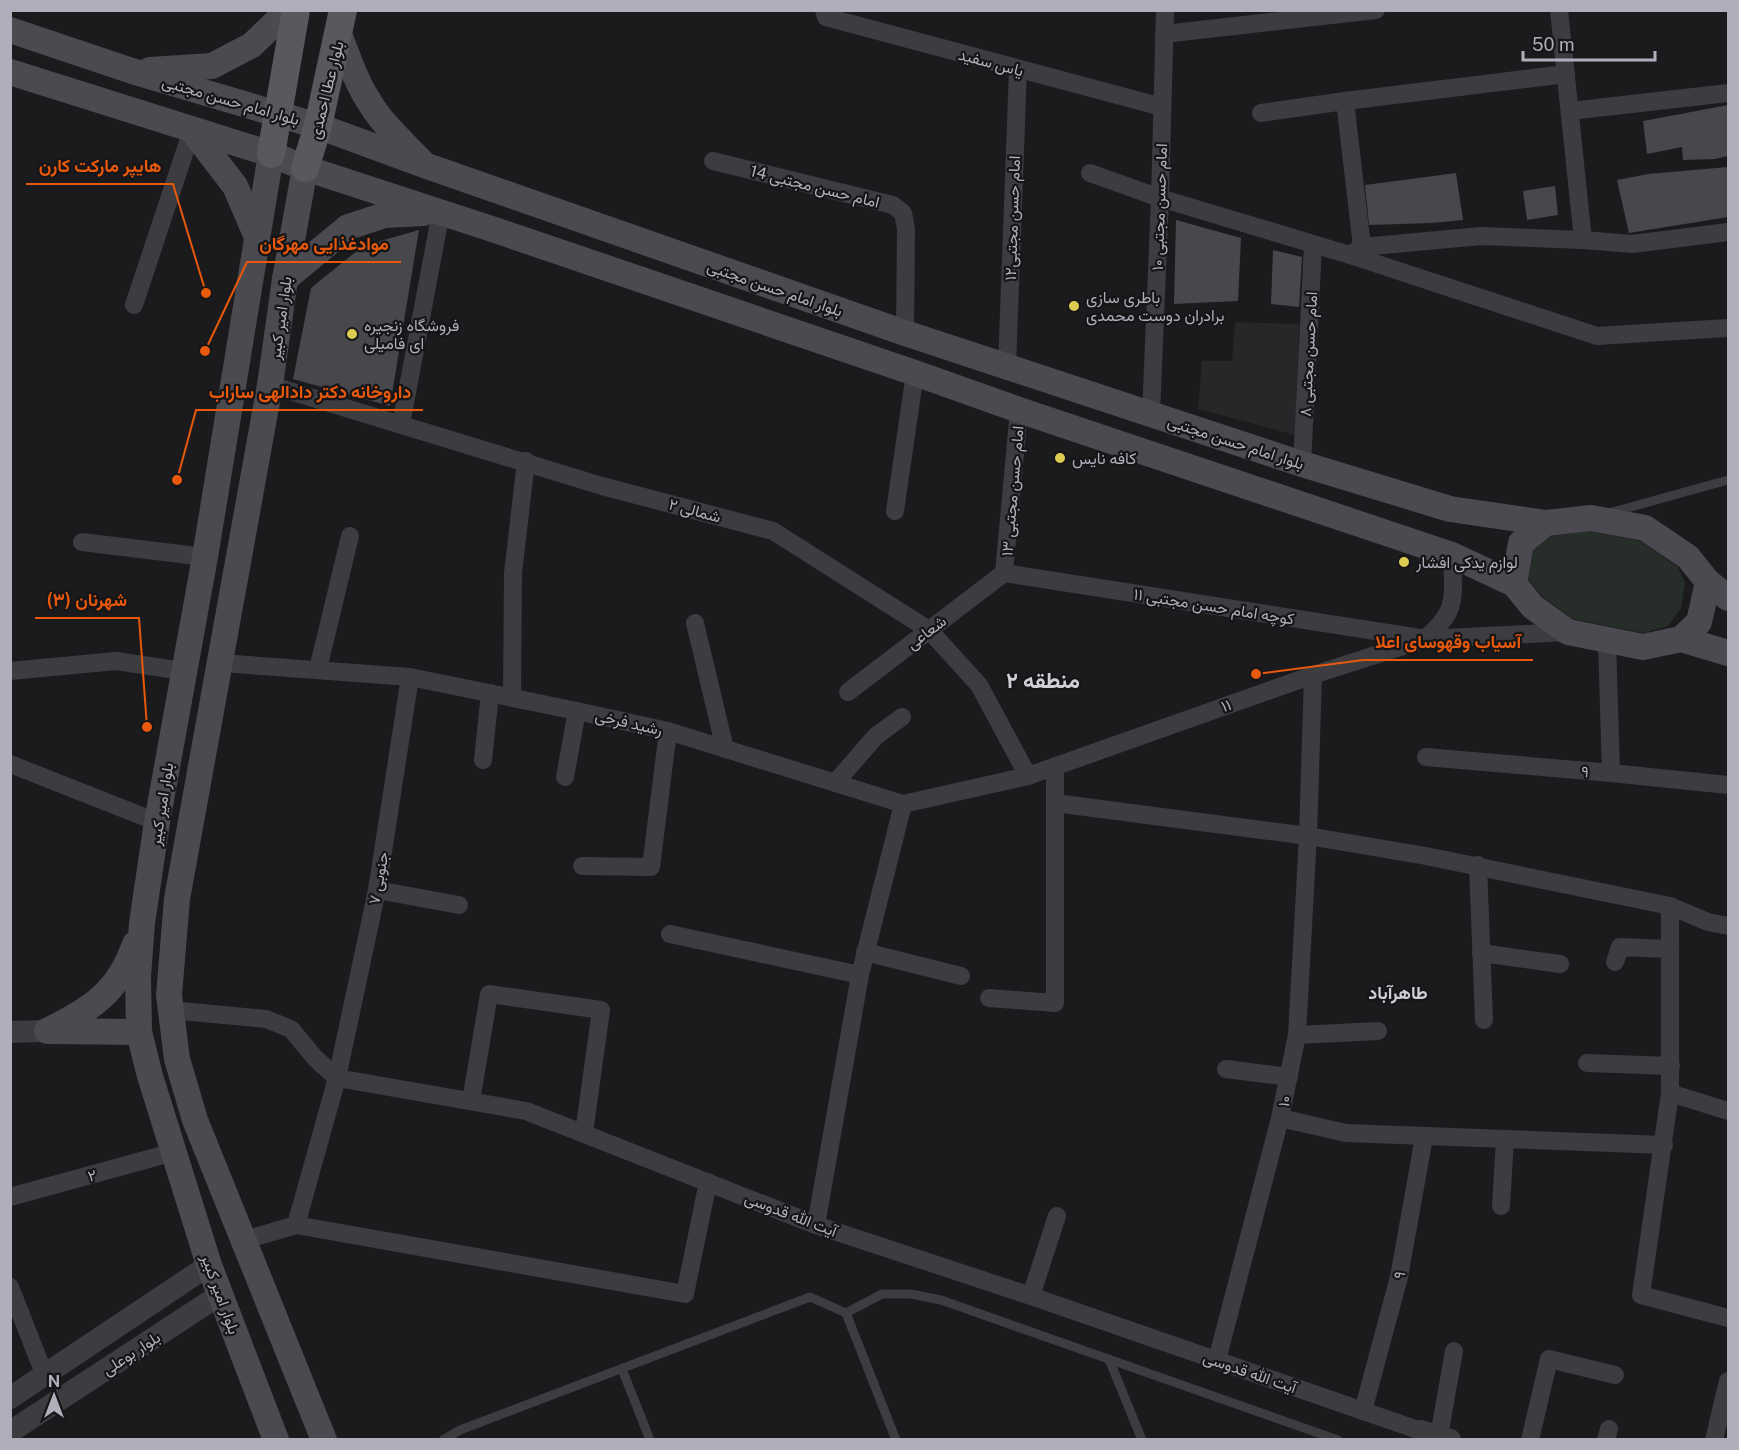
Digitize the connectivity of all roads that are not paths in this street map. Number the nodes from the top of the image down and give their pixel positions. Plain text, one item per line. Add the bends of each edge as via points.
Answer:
1 (285, 10) edge
2 (296, 10) edge
3 (824, 10) edge
4 (1165, 10) edge
5 (1376, 10) edge
6 (1559, 10) edge
7 (341, 22) edge
8 (10, 30) edge
9 (1164, 34) junction
10 (1018, 69) junction
11 (132, 71) junction
12 (10, 72) edge
13 (1566, 74) junction
14 (1728, 93) edge
15 (1345, 101) junction
16 (1162, 107) junction
17 (1570, 111) junction
18 (1260, 113) dead end
19 (278, 116) junction
20 (318, 126) junction
21 (192, 130) junction
22 (271, 154) junction
23 (713, 161) dead end
24 (427, 166) junction
25 (305, 168) junction
26 (1090, 173) dead end
27 (1160, 198) junction
28 (441, 212) junction
29 (1728, 232) edge
30 (258, 237) junction
31 (1583, 240) junction
32 (1314, 245) junction
33 (1356, 251) junction
34 (285, 279) junction
35 (134, 305) dead end
36 (1728, 328) edge
37 (905, 333) junction
38 (1007, 368) junction
39 (915, 373) junction
40 (270, 385) junction
41 (1019, 410) junction
42 (1150, 415) junction
43 (401, 424) junction
44 (526, 461) junction
45 (1302, 464) junction
46 (1728, 480) edge
47 (896, 511) dead end
48 (1591, 518) junction
49 (1546, 523) junction
50 (350, 536) dead end
51 (82, 542) dead end
52 (1452, 555) junction
53 (205, 557) junction
54 (1004, 573) junction
55 (1708, 582) junction
56 (1514, 584) junction
57 (1728, 598) edge
58 (695, 623) dead end
59 (929, 630) junction
60 (1568, 632) junction
61 (1425, 639) junction
62 (1681, 639) junction
63 (1607, 640) junction
64 (1728, 653) edge
65 (220, 663) junction
66 (318, 669) junction
67 (10, 671) edge
68 (183, 671) junction
69 (1313, 675) junction
70 (411, 677) junction
71 (848, 692) dead end
72 (490, 693) junction
73 (512, 698) junction
74 (577, 711) junction
75 (902, 717) dead end
76 (668, 731) junction
77 (725, 749) junction
78 (1426, 757) dead end
79 (483, 760) dead end
80 (10, 764) edge
81 (1055, 766) junction
82 (1611, 773) junction
83 (1028, 776) junction
84 (565, 777) dead end
85 (835, 783) junction
86 (1728, 785) edge
87 (1055, 803) junction
88 (903, 804) junction
89 (158, 822) junction
90 (1308, 836) junction
91 (1478, 865) junction
92 (582, 866) dead end
93 (377, 890) junction
94 (459, 905) dead end
95 (1670, 906) junction
96 (142, 923) junction
97 (1728, 926) edge
98 (670, 934) dead end
99 (1669, 949) junction
100 (865, 951) junction
101 (1481, 953) junction
102 (1615, 962) dead end
103 (1560, 964) dead end
104 (860, 975) junction
105 (961, 976) dead end
106 (989, 998) dead end
107 (170, 1011) junction
108 (1484, 1020) dead end
109 (47, 1031) junction
110 (1378, 1031) dead end
111 (10, 1032) edge
112 (139, 1032) junction
113 (1297, 1035) junction
114 (1587, 1063) dead end
115 (1671, 1066) junction
116 (1226, 1069) dead end
117 (1288, 1077) junction
118 (337, 1078) junction
119 (1670, 1094) junction
120 (471, 1101) junction
121 (1728, 1111) edge
122 (1280, 1118) junction
123 (584, 1133) junction
124 (1424, 1137) junction
125 (1505, 1140) junction
126 (1664, 1145) junction
127 (174, 1152) junction
128 (708, 1182) junction
129 (10, 1197) edge
130 (1501, 1206) dead end
131 (1057, 1216) dead end
132 (296, 1225) junction
133 (816, 1226) junction
134 (242, 1241) junction
135 (209, 1265) junction
136 (10, 1287) edge
137 (221, 1294) junction
138 (1031, 1296) junction
139 (846, 1313) junction
140 (1728, 1318) edge
141 (1454, 1351) dead end
142 (1108, 1359) junction
143 (1217, 1360) junction
144 (622, 1369) junction
145 (1615, 1375) dead end
146 (45, 1376) junction
147 (1728, 1381) edge
148 (10, 1398) edge
149 (1363, 1411) junction
150 (10, 1432) edge
151 (1434, 1436) edge
152 (276, 1440) edge
153 (324, 1440) edge
154 (443, 1440) edge
155 (650, 1440) edge
156 (896, 1440) edge
157 (1142, 1440) edge
158 (1338, 1440) edge
159 (1530, 1440) edge
160 (1714, 1440) edge

1 - 11 main road via 252,45 212,66
2 - 19 main road
3 - 10 street, یاس سفید via 826,17
4 - 9 street, امام حسن مجتبی ۱۰
5 - 9 street
6 - 13 street
7 - 20 main road, بلوار عطا احمدی
7 - 24 main road via 357,78 370,104
8 - 11 main road, بلوار امام حسن مجتبی
9 - 16 street, امام حسن مجتبی ۱۰
10 - 16 street, یاس سفید
10 - 38 street, امام حسن مجتبی۱۲
11 - 19 main road, بلوار امام حسن مجتبی
12 - 21 main road
13 - 15 street
13 - 17 street
14 - 17 street
15 - 18 street
15 - 33 street
16 - 27 street, امام حسن مجتبی ۱۰
17 - 31 street
19 - 20 main road, بلوار امام حسن مجتبی
19 - 22 main road
20 - 24 main road, بلوار امام حسن مجتبی
20 - 25 main road, بلوار عطا احمدی
21 - 22 main road
21 - 30 main road via 235,186
21 - 35 street
22 - 25 main road
22 - 30 main road, بلوار امیر کبیر
23 - 37 street, امام حسن مجتبی 14 via 893,205 903,213
24 - 37 main road, بلوار امام حسن مجتبی
25 - 28 main road
25 - 34 main road, بلوار امیر کبیر
26 - 27 street
27 - 32 street
27 - 42 street, امام حسن مجتبی ۱۰
28 - 34 main road via 385,215 348,227
28 - 39 main road
28 - 43 street
29 - 31 street via 1632,244
30 - 53 main road, بلوار امیر کبیر
31 - 33 street via 1481,236
32 - 33 street
32 - 45 street, امام حسن مجتبی ۸
33 - 36 street via 1597,336
34 - 40 main road, بلوار امیر کبیر
37 - 38 main road, بلوار امام حسن مجتبی
38 - 42 main road, بلوار امام حسن مجتبی
39 - 41 main road
39 - 47 street
40 - 43 street, ۲ شمالی
40 - 65 main road, بلوار امیر کبیر
41 - 52 main road
41 - 54 street, امام حسن مجتبی ۱۳
42 - 45 main road, بلوار امام حسن مجتبی
43 - 44 street, ۲ شمالی
44 - 59 street, ۲ شمالی via 602,486 773,531
44 - 73 street via 513,573
45 - 49 main road, بلوار امام حسن مجتبی via 1450,508
46 - 48 lane
48 - 49 main road
48 - 55 main road via 1645,528 1688,557
49 - 56 main road via 1521,543
50 - 66 street
51 - 53 street
52 - 56 main road
52 - 61 street, ۱۱ via 1450,611
53 - 68 main road, بلوار امیر کبیر
54 - 59 street, شعاعی
54 - 61 street, کوچه امام حسن مجتبی ۱۱
55 - 57 main road
55 - 62 main road via 1699,622
56 - 60 main road via 1533,607
58 - 77 street
59 - 71 street, شعاعی
59 - 83 street, ۲ شمالی via 979,685
60 - 61 street, ۱۱
60 - 63 main road
61 - 69 street, ۱۱
62 - 63 main road via 1643,647
62 - 64 main road
63 - 82 street, ۹
65 - 66 street, رشید فرخی
65 - 107 main road, بلوار امیر کبیر via 177,899 171,946
66 - 70 street, رشید فرخی
67 - 68 street via 116,661
68 - 89 main road, بلوار امیر کبیر
69 - 81 street, ۱۱
69 - 90 street, ۱۰
70 - 72 street, رشید فرخی
70 - 93 street, ۷ جنوبی
72 - 73 street, رشید فرخی
72 - 79 street
73 - 74 street, رشید فرخی
74 - 76 street, رشید فرخی
74 - 84 street
75 - 85 street via 876,736
76 - 77 street, رشید فرخی
76 - 92 street via 651,867
77 - 85 street, رشید فرخی
78 - 82 street, ۹
80 - 89 street
81 - 83 street, ۱۱
81 - 87 street
82 - 86 street
83 - 88 street, رشید فرخی
85 - 88 street, رشید فرخی
87 - 90 street
87 - 106 street via 1055,1004
88 - 100 street
89 - 96 main road, بلوار امیر کبیر
90 - 91 street
90 - 113 street, ۱۰
91 - 95 street
91 - 101 street
93 - 94 street
93 - 118 street, ۷ جنوبی
95 - 97 street
95 - 99 street
96 - 109 main road via 130,958 114,986 89,1009
96 - 112 main road, بلوار امیر کبیر
98 - 104 street
99 - 102 street via 1620,947
99 - 115 street
100 - 104 street
100 - 105 street
101 - 103 street
101 - 108 street
104 - 133 street
107 - 118 street via 266,1019 291,1029
107 - 134 main road, بلوار امیر کبیر via 177,1059 195,1120
109 - 111 street
109 - 112 main road
110 - 113 street
112 - 127 main road, بلوار امیر کبیر
113 - 117 street, ۱۰
114 - 115 street
115 - 119 street
116 - 117 street
117 - 122 street, ۱۰
118 - 120 street, آیت الله قدوسی
118 - 132 street, ۷ جنوبی
119 - 121 street
119 - 126 street
120 - 123 street, آیت الله قدوسی via 526,1110
120 - 123 street via 489,994 601,1010
122 - 124 street via 1346,1133
122 - 143 street, ۱۰
123 - 128 street, آیت الله قدوسی
124 - 125 street
124 - 149 street, ۹ via 1399,1277
125 - 126 street
125 - 130 street
126 - 140 street via 1641,1295
127 - 129 street, ۲
127 - 135 main road, بلوار امیر کبیر
128 - 132 street via 686,1294
128 - 133 street, آیت الله قدوسی
131 - 138 street
132 - 134 street
133 - 138 street, آیت الله قدوسی
134 - 153 main road, بلوار امیر کبیر
135 - 137 main road, بلوار امیر کبیر
135 - 146 street, بلوار بوعلی
136 - 146 street
137 - 150 street, بلوار بوعلی
137 - 152 main road, بلوار امیر کبیر
138 - 143 street, آیت الله قدوسی
139 - 142 lane via 882,1294 911,1294 941,1300
139 - 144 lane via 810,1297
139 - 156 lane
141 - 151 street
142 - 157 lane
142 - 158 lane
143 - 149 street, آیت الله قدوسی
144 - 154 lane via 460,1430
144 - 155 lane
145 - 159 street via 1550,1359
146 - 148 street, بلوار بوعلی
147 - 160 street
149 - 151 street, آیت الله قدوسی

